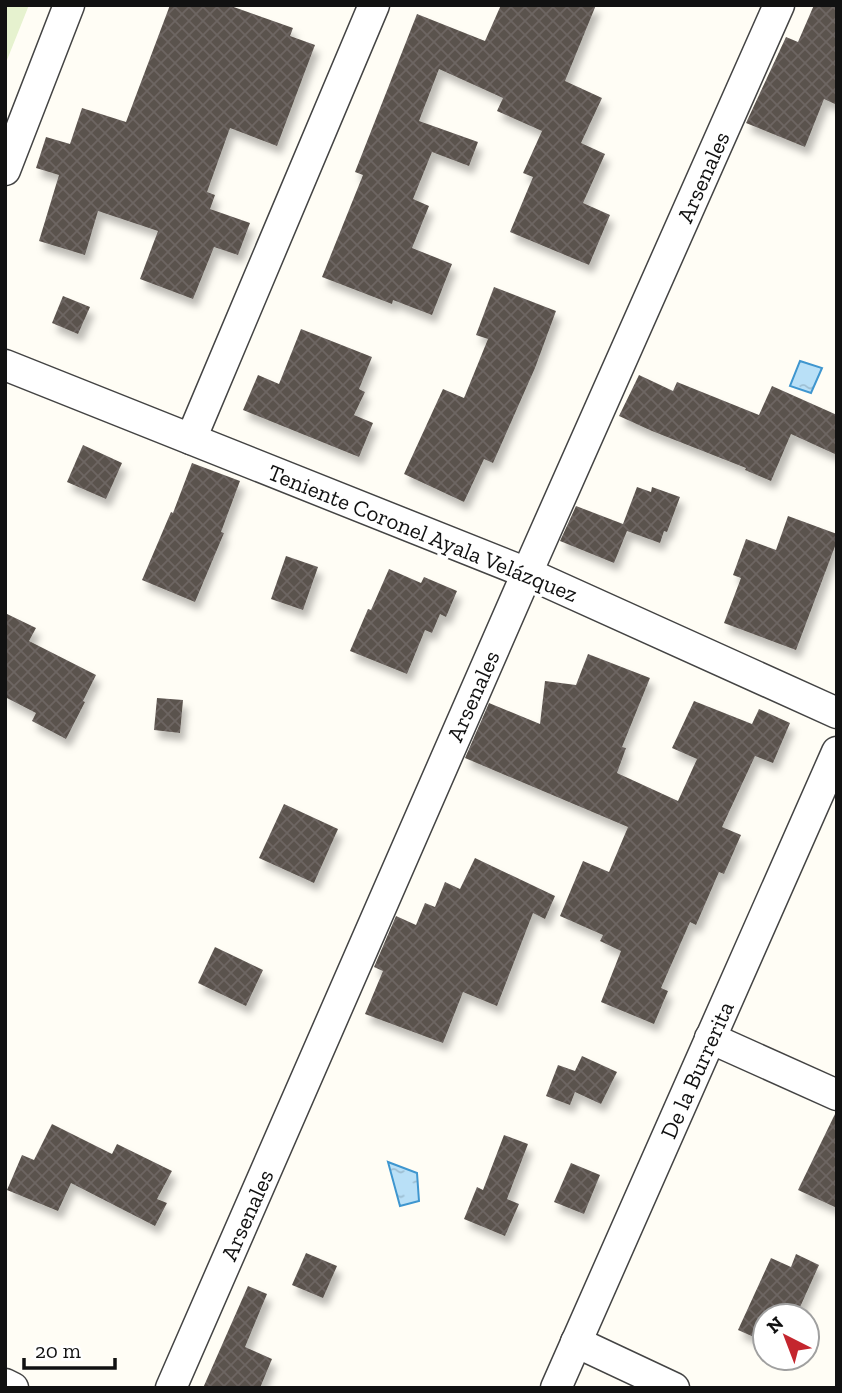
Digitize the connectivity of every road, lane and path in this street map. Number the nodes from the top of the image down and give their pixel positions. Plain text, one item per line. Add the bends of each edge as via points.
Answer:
1 (69, 5) edge
2 (374, 5) edge
3 (779, 5) edge
4 (5, 170) edge
5 (5, 365) edge
6 (191, 439) junction
7 (527, 573) junction
8 (837, 713) edge
9 (837, 752) edge
10 (710, 1038) junction
11 (837, 1095) edge
12 (576, 1342) junction
13 (5, 1384) edge
14 (13, 1388) edge
15 (171, 1388) edge
16 (556, 1388) edge
17 (674, 1388) edge

1 - 4 street
2 - 6 street
3 - 7 street, Arsenales
5 - 6 street, Teniente Coronel Ayala Velázquez
6 - 7 street, Teniente Coronel Ayala Velázquez
7 - 8 street, Teniente Coronel Ayala Velázquez
7 - 15 street, Arsenales
9 - 10 street, De la Burrerita
10 - 11 street
10 - 12 street, De la Burrerita
12 - 16 street, De la Burrerita
12 - 17 street
13 - 14 street

